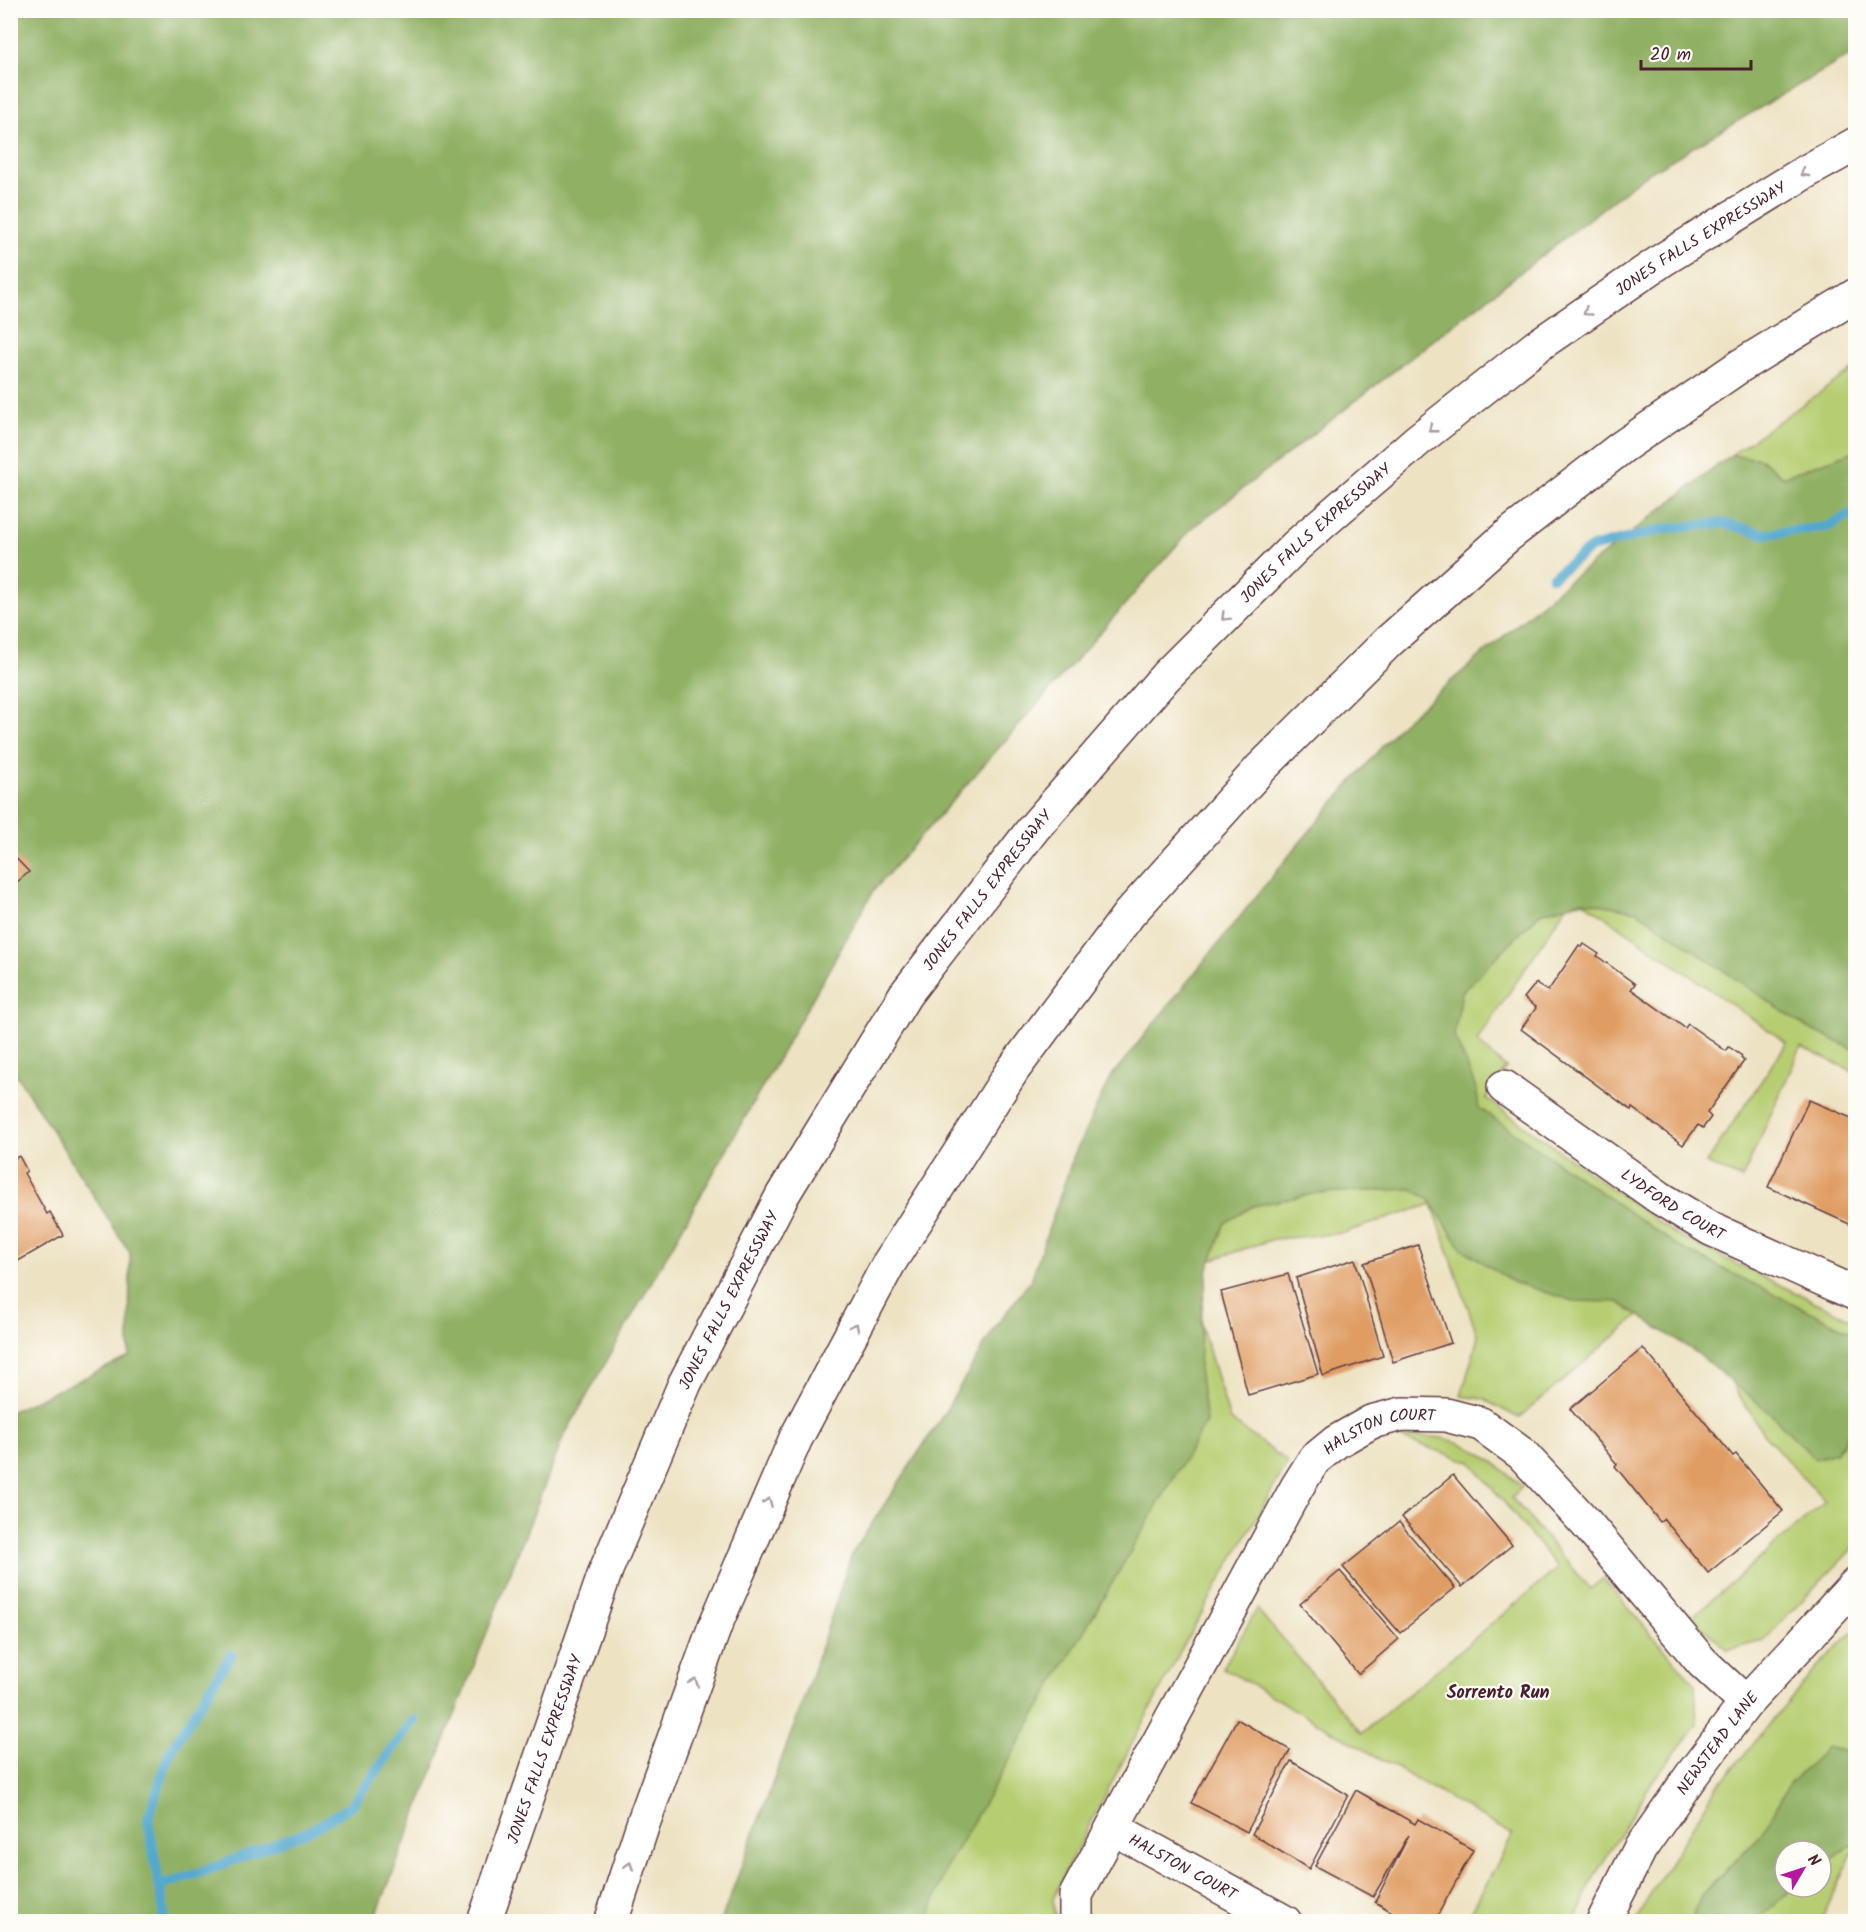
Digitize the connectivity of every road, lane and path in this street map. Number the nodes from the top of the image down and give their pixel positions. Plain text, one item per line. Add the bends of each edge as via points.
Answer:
1 (1856, 144) edge
2 (1856, 295) edge
3 (1504, 1087) dead end
4 (1856, 1294) edge
5 (1856, 1584) edge
6 (1746, 1703) junction
7 (1113, 1828) junction
8 (484, 1922) edge
9 (611, 1922) edge
10 (1076, 1922) edge
11 (1285, 1922) edge
12 (1603, 1922) edge

1 -> 8 main road, JONES FALLS EXPRESSWAY via 1664,259 1537,346 1418,440 1297,545 1166,676 1032,829 905,995 782,1196 685,1383 606,1570
9 -> 2 main road via 715,1626 796,1438 889,1263 1012,1071 1128,914 1261,768 1389,641 1506,537 1622,447 1740,366
3 - 4 main road, LYDFORD COURT via 1660,1198 1711,1229
5 - 6 main road, NEWSTEAD LANE
6 - 7 main road, HALSTON COURT via 1702,1662 1586,1523 1522,1454 1481,1425 1446,1415 1402,1414 1371,1422 1314,1460
6 - 12 main road, NEWSTEAD LANE via 1650,1834
7 - 10 main road, HALSTON COURT via 1076,1895
7 - 11 main road, HALSTON COURT

